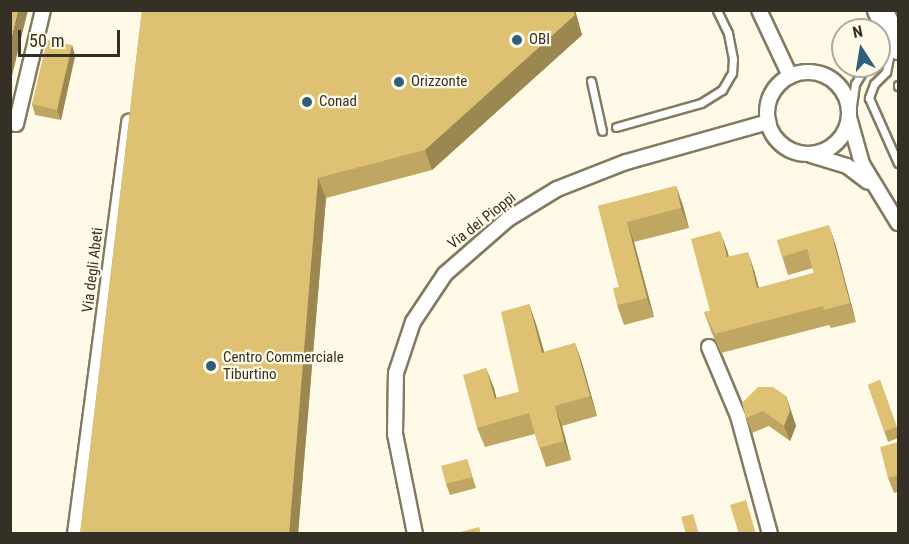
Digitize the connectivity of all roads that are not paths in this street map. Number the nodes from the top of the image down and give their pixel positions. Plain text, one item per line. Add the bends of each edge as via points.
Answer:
1 (43, 10) edge
2 (717, 10) edge
3 (759, 10) edge
4 (880, 10) edge
5 (894, 50) edge
6 (790, 76) junction
7 (859, 78) edge
8 (591, 81) dead end
9 (132, 106) edge
10 (849, 117) junction
11 (10, 122) edge
12 (768, 122) junction
13 (616, 127) dead end
14 (602, 131) dead end
15 (803, 153) junction
16 (898, 163) edge
17 (883, 198) junction
18 (898, 222) edge
19 (709, 347) dead end
20 (75, 534) edge
21 (415, 534) edge
22 (770, 534) edge

1 - 11 street via 16,124
2 - 13 lane via 728,33 733,59 730,79 722,90 701,103
3 - 6 street
4 - 5 highway
5 - 16 lane via 886,72 869,98
6 - 10 street via 812,72 832,80 845,94
6 - 12 street via 771,95
7 - 10 lane
8 - 14 lane
9 - 20 street, Via degli Abeti
10 - 15 street via 834,143 816,153
10 - 17 street via 861,164
12 - 15 street via 780,143
12 - 21 street, Via dei Pioppi via 626,162 557,189 508,219 445,274 413,322 396,373 395,434
15 - 17 street via 847,166
17 - 18 street
19 - 22 street via 738,416

